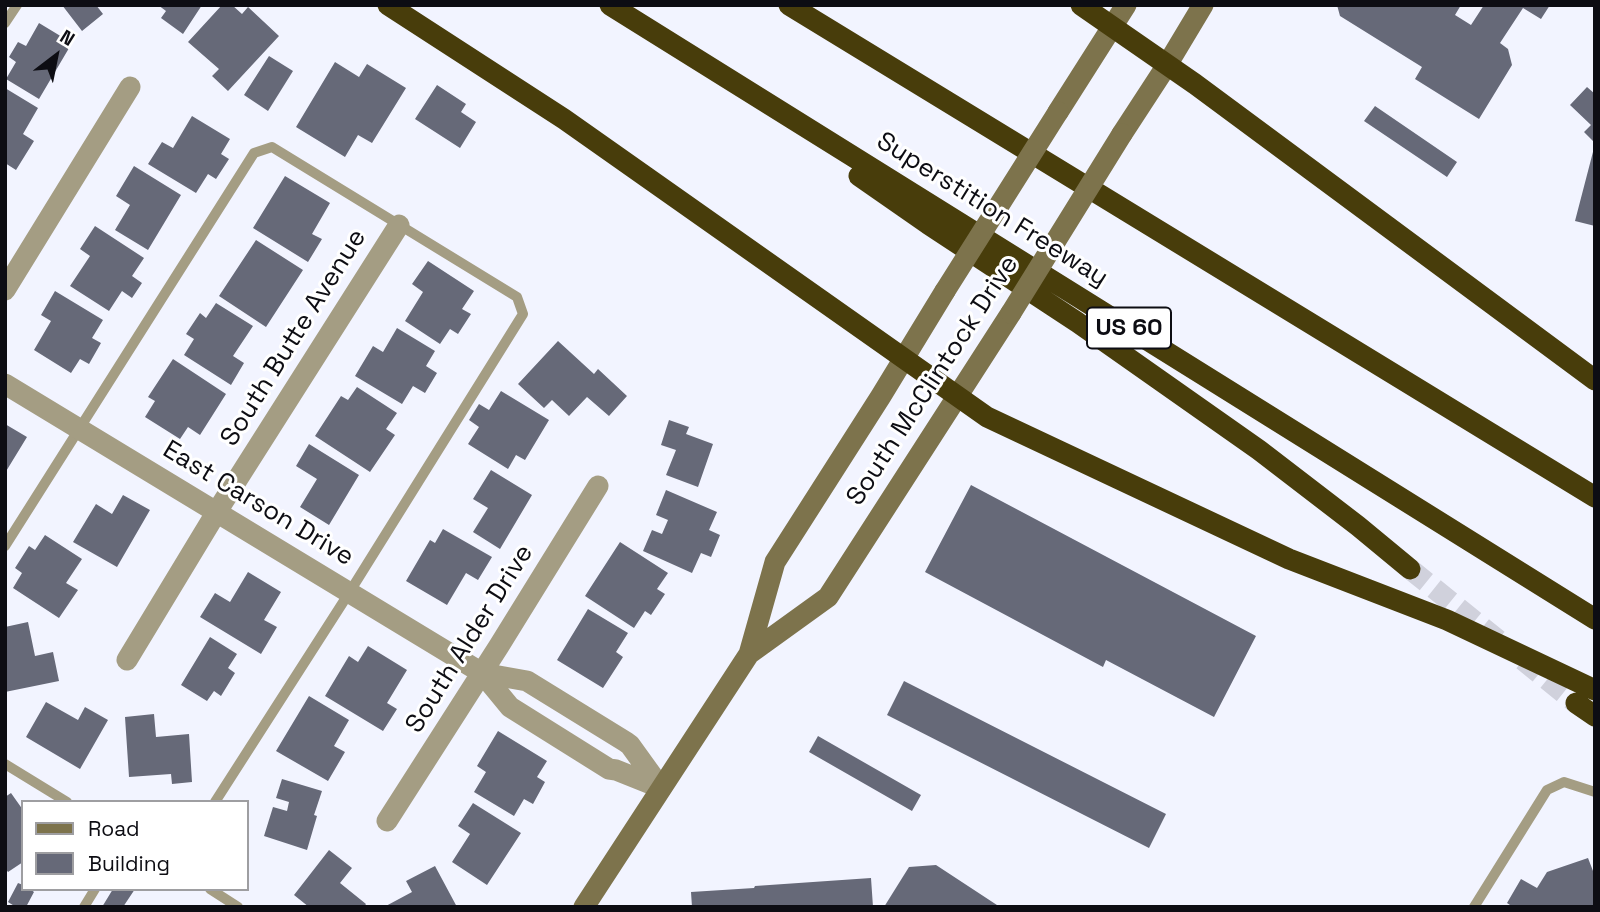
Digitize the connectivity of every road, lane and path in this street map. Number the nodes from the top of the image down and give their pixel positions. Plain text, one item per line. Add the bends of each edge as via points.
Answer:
1 (17, 5) edge
2 (388, 5) edge
3 (610, 5) edge
4 (789, 5) edge
5 (1081, 5) edge
6 (1126, 5) edge
7 (1203, 5) edge
8 (5, 23) edge
9 (1112, 27) junction
10 (663, 38) junction
11 (1167, 65) junction
12 (130, 87) dead end
13 (398, 225) junction
14 (5, 290) edge
15 (904, 358) junction
16 (1595, 380) edge
17 (5, 384) edge
18 (958, 396) junction
19 (78, 428) junction
20 (598, 486) dead end
21 (1595, 497) edge
22 (216, 513) junction
23 (5, 545) edge
24 (1410, 569) tunnel mouth
25 (349, 593) junction
26 (1595, 619) edge
27 (749, 654) junction
28 (127, 660) dead end
29 (482, 673) junction
30 (1595, 690) edge
31 (1576, 703) tunnel mouth
32 (1595, 716) edge
33 (5, 764) edge
34 (662, 788) junction
35 (1595, 792) edge
36 (64, 800) edge
37 (216, 800) edge
38 (387, 821) dead end
39 (94, 891) edge
40 (213, 891) edge
41 (84, 907) edge
42 (238, 907) edge
43 (584, 907) edge
44 (1474, 907) edge

1 - 8 lane
2 - 15 highway via 564,119
3 - 10 highway, Superstition Freeway / US 60
4 - 21 highway
5 - 9 highway
6 - 9 main road, South McClintock Drive
7 - 11 main road, South McClintock Drive
9 - 11 highway
9 - 15 main road, South McClintock Drive, bridge
10 - 24 highway via 1259,450
10 - 26 highway, Superstition Freeway / US 60
11 - 16 highway
11 - 18 main road, South McClintock Drive, bridge
12 - 14 street
13 - 19 lane via 272,146 254,153
13 - 22 street, South Butte Avenue
13 - 25 lane via 517,297 523,314
15 - 18 highway
15 - 27 main road, South McClintock Drive via 775,562
17 - 19 street, East Carson Drive
18 - 27 main road, South McClintock Drive via 828,597
18 - 30 highway via 987,417 1289,559 1447,620
19 - 22 street, East Carson Drive
19 - 23 lane
20 - 29 street, South Alder Drive
22 - 25 street, East Carson Drive
22 - 28 street, South Butte Avenue
25 - 29 street, East Carson Drive
25 - 37 lane
27 - 34 main road, South McClintock Drive
29 - 34 street, East Carson Drive via 510,707 609,769
29 - 34 street, East Carson Drive via 527,681 626,742
29 - 38 street, South Alder Drive
31 - 32 highway
33 - 36 lane
34 - 43 main road, South McClintock Drive
35 - 44 lane via 1564,782 1547,790
39 - 41 lane
40 - 42 lane

